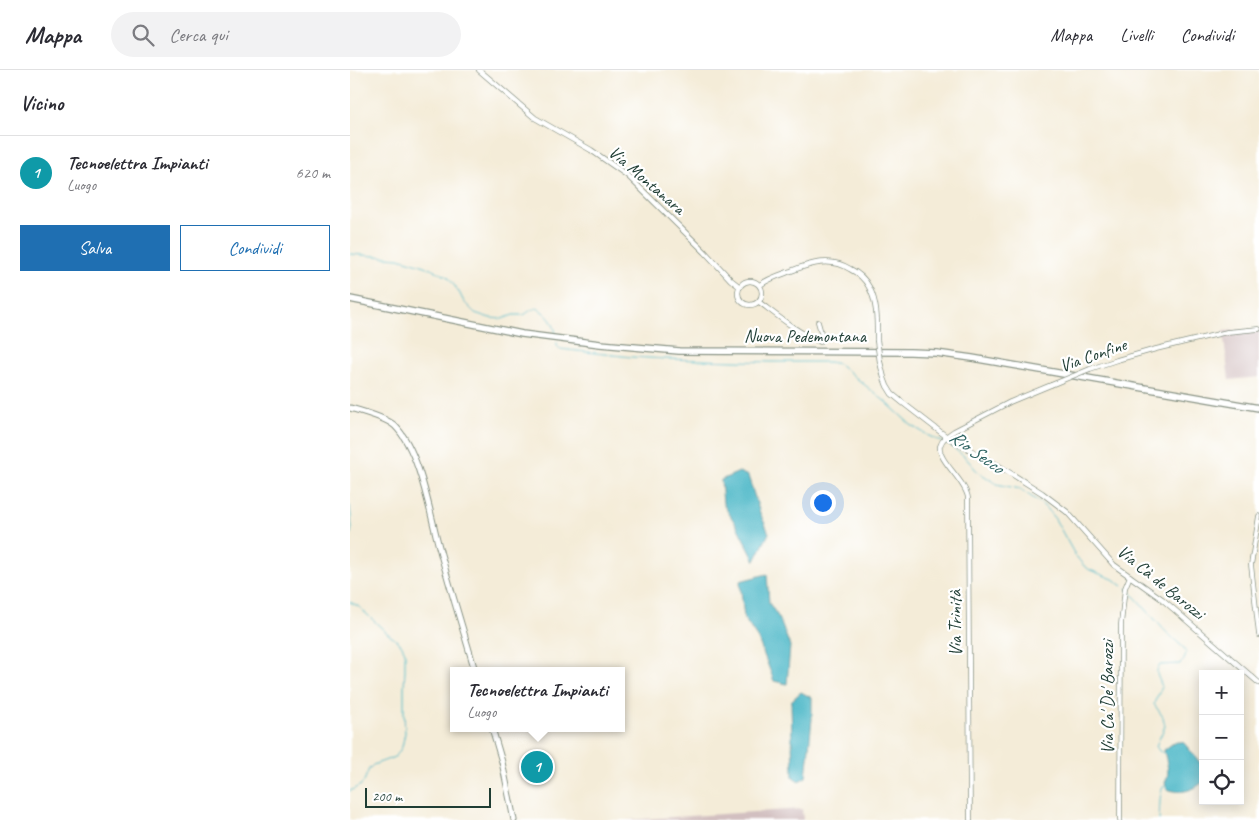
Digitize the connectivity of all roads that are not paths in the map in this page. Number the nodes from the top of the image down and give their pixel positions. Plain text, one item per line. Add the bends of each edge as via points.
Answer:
1 (479, 70) edge
2 (760, 285) junction
3 (740, 287) junction
4 (350, 299) edge
5 (759, 302) junction
6 (818, 322) dead end
7 (1259, 329) edge
8 (350, 408) edge
9 (1259, 408) edge
10 (946, 437) junction
11 (1259, 516) edge
12 (1130, 576) junction
13 (1259, 635) edge
14 (474, 667) edge
15 (1259, 683) edge
16 (493, 732) edge
17 (514, 820) edge
18 (970, 820) edge
19 (1120, 820) edge

1 - 3 street, Via Montanara via 535,118 628,176
2 - 3 street via 749,281
2 - 5 street via 762,294
2 - 10 street, bridge via 812,264 832,262 846,266 862,277 869,286 876,311 880,362 887,386 892,394
3 - 5 street via 738,294 744,304
4 - 9 main road, Nuova Pedemontana via 522,334 600,344 679,351 936,353
5 - 6 street via 820,342 823,339
7 - 10 street, Via Confine, bridge via 1227,332 1090,369 1010,402
8 - 14 main road via 394,425 407,442 420,473
10 - 12 street, Via Cà de Barozzi via 1042,493 1067,512 1114,565
10 - 18 street, Via Trinità via 941,444 941,453 965,487 968,498
11 - 13 street via 1251,564
12 - 15 street, Via Cà de Barozzi via 1162,599
12 - 19 street, Via Ca' De' Barozzi via 1121,624
16 - 17 main road

